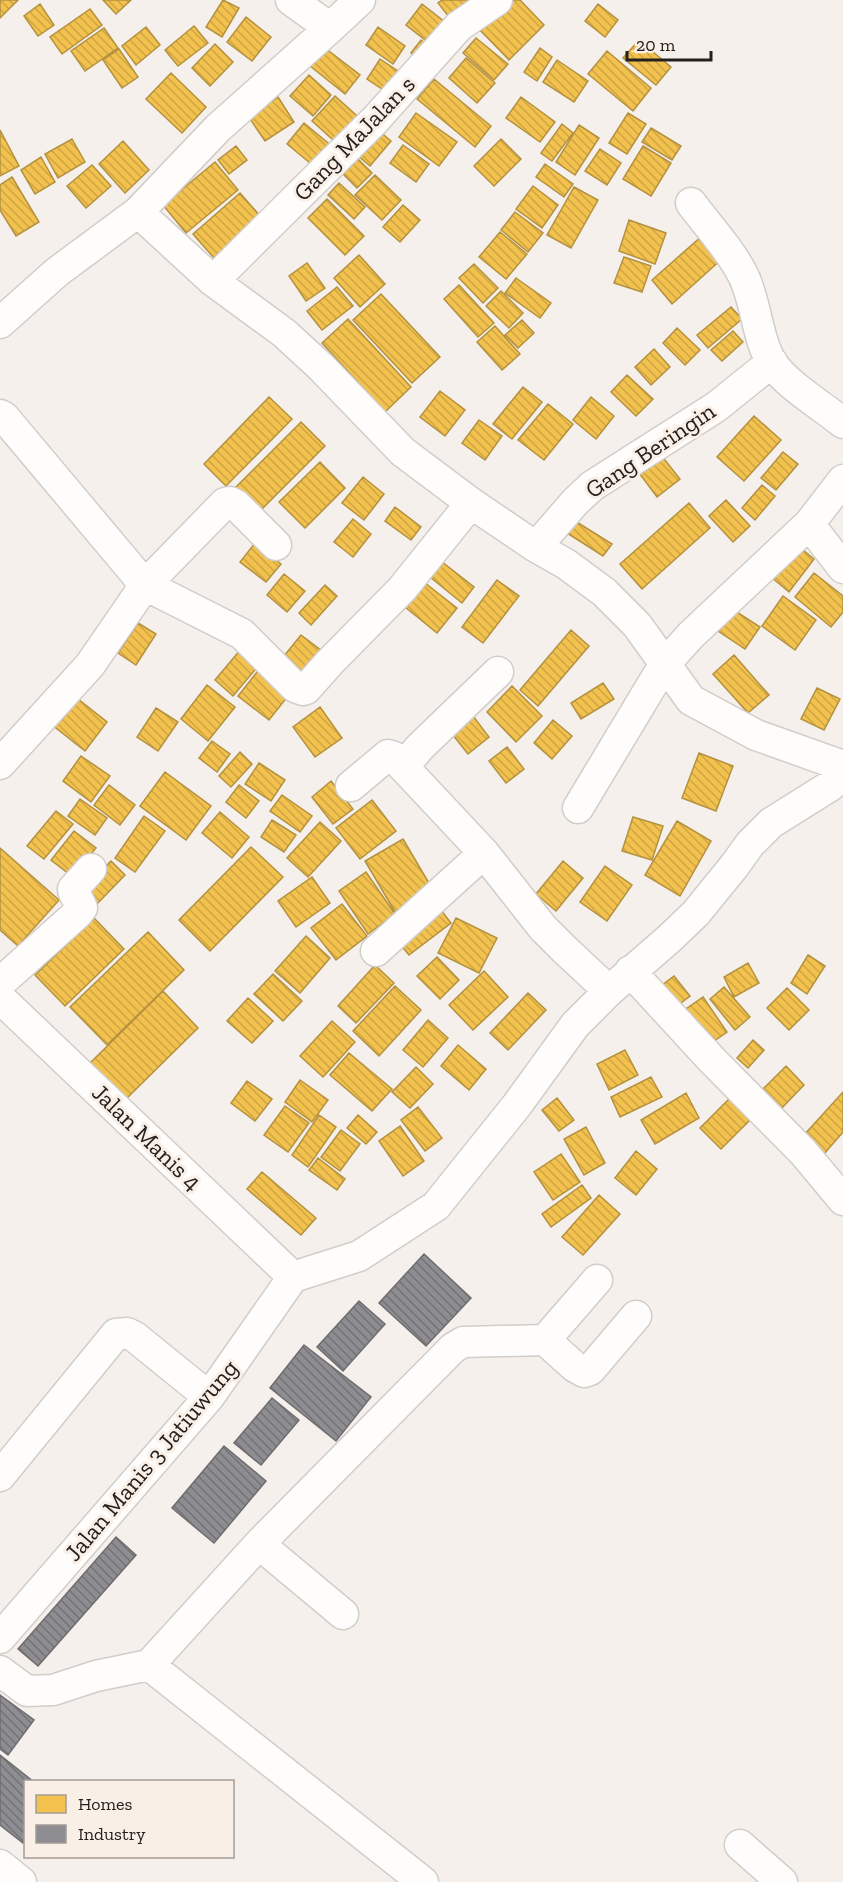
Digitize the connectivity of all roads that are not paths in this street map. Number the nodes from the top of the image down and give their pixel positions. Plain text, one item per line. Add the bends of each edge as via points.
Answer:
1 (291, 0) edge
2 (360, 0) edge
3 (497, 0) edge
4 (330, 28) junction
5 (691, 203) dead end
6 (138, 212) junction
7 (213, 280) junction
8 (0, 322) edge
9 (772, 362) junction
10 (0, 415) edge
11 (843, 423) edge
12 (843, 480) edge
13 (471, 503) junction
14 (809, 524) junction
15 (276, 545) dead end
16 (536, 547) junction
17 (843, 568) edge
18 (145, 585) junction
19 (664, 665) junction
20 (498, 672) dead end
21 (0, 764) edge
22 (404, 767) junction
23 (840, 781) edge
24 (351, 786) dead end
25 (578, 808) dead end
26 (484, 853) junction
27 (91, 868) dead end
28 (376, 951) dead end
29 (9, 979) edge
30 (620, 981) junction
31 (843, 1200) edge
32 (293, 1277) junction
33 (597, 1280) dead end
34 (636, 1316) dead end
35 (545, 1340) junction
36 (209, 1397) junction
37 (0, 1476) edge
38 (259, 1544) junction
39 (343, 1614) dead end
40 (0, 1638) edge
41 (149, 1665) junction
42 (0, 1671) edge
43 (740, 1845) dead end
44 (0, 1866) edge
45 (21, 1882) edge
46 (423, 1882) edge
47 (782, 1882) edge

1 - 4 street
2 - 4 street
3 - 7 street, Gang MaJalan s via 459,26 376,119
4 - 6 street via 218,128
5 - 9 street via 743,275
6 - 7 street
6 - 8 street via 57,272
7 - 13 street via 284,333 403,452
9 - 11 street
9 - 16 street, Gang Beringin via 717,407 592,486
10 - 18 street
12 - 14 street
13 - 16 street
13 - 18 street via 402,589 303,690 295,687 242,634
14 - 17 street
14 - 19 street
15 - 18 street via 236,505 225,503
16 - 19 street via 604,592 637,625
18 - 21 street via 90,665
19 - 23 street via 691,700
19 - 25 street
20 - 22 street
22 - 24 street via 388,755
22 - 26 street
23 - 30 street via 771,823 696,913
26 - 28 street
26 - 30 street via 562,948
27 - 29 street via 73,889 82,908
29 - 32 street, Jalan Manis 4
30 - 31 street via 712,1060 803,1152
30 - 32 street via 575,1025 517,1106 436,1206 360,1256
32 - 36 street, Jalan Manis 3 Jatiuwung
33 - 35 street
34 - 35 street via 590,1370 584,1372
35 - 38 street via 463,1342 453,1348
36 - 37 street via 135,1337 116,1334
36 - 40 street, Jalan Manis 3 Jatiuwung
38 - 39 street
38 - 41 street
41 - 42 street via 53,1690 27,1691
41 - 46 street
43 - 47 street
44 - 45 street

